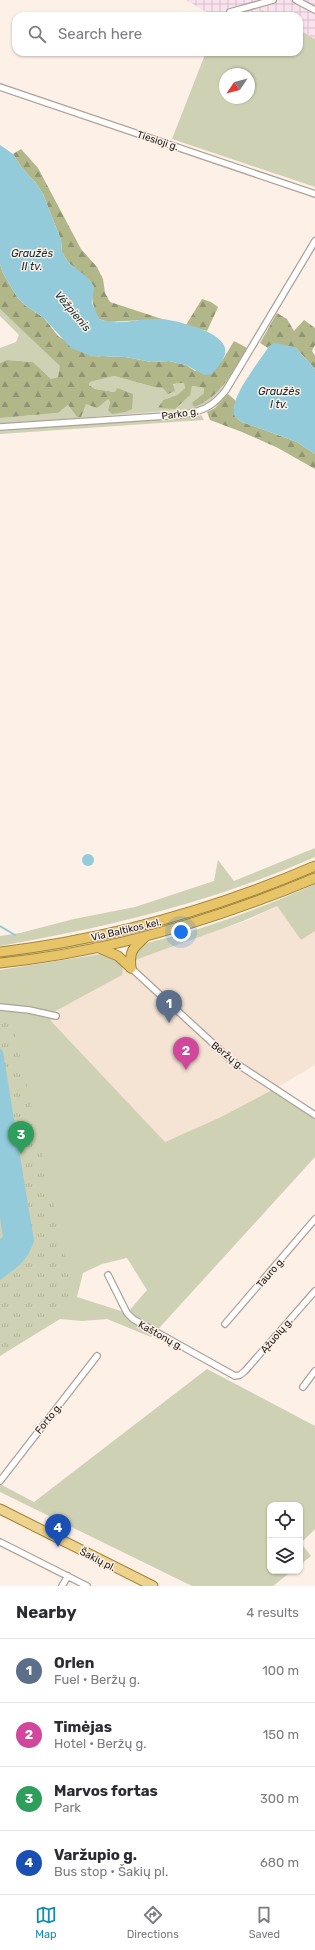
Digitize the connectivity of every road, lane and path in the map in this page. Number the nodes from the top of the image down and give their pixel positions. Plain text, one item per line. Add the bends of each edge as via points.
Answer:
1 (273, 0) edge
2 (296, 0) edge
3 (315, 10) edge
4 (230, 12) dead end
5 (0, 87) edge
6 (315, 194) edge
7 (315, 241) edge
8 (0, 428) edge
9 (315, 866) edge
10 (315, 878) edge
11 (145, 936) junction
12 (97, 947) junction
13 (0, 952) edge
14 (0, 963) edge
15 (131, 968) junction
16 (0, 1007) edge
17 (56, 1016) dead end
18 (315, 1115) edge
19 (315, 1220) edge
20 (108, 1275) dead end
21 (315, 1290) edge
22 (225, 1324) dead end
23 (97, 1356) dead end
24 (315, 1371) edge
25 (235, 1376) joint
26 (303, 1387) dead end
27 (0, 1480) edge
28 (0, 1509) edge
29 (0, 1542) edge
30 (68, 1576) junction
31 (62, 1586) edge
32 (87, 1586) edge
33 (153, 1586) edge

1 - 4 street
2 - 3 street
5 - 6 street, Tiesioji g.
7 - 8 street, Parko g. via 226,390 210,407 181,415
9 - 13 highway, Via Baltikos kel. via 214,905 163,920 88,938
10 - 11 highway, Via Baltikos kel. via 267,899
11 - 12 highway, Via Baltikos kel.
11 - 15 highway via 131,951
12 - 14 highway, Via Baltikos kel.
12 - 15 highway via 118,956
15 - 18 street, Beržų g. via 231,1060
16 - 17 street
19 - 22 street, Tauro g.
20 - 25 street, Kaštonų g. via 127,1313 133,1319
21 - 25 street, Ąžuolų g. via 245,1371
23 - 27 street, Forto g.
24 - 26 street
28 - 33 main road, Šakių pl.
29 - 30 street
30 - 31 street
30 - 32 street

